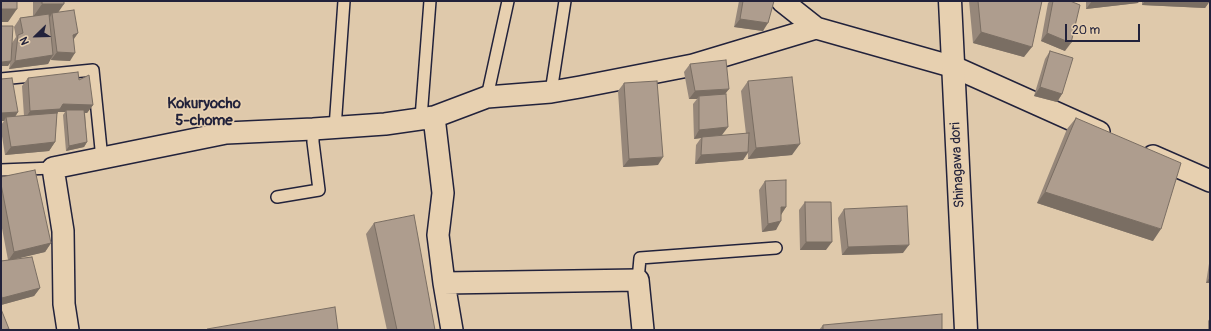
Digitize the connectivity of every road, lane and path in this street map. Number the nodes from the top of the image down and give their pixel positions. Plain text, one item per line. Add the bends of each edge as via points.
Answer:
1 (344, 1) edge
2 (430, 1) edge
3 (508, 1) edge
4 (565, 1) edge
5 (782, 1) edge
6 (950, 1) edge
7 (816, 28) junction
8 (954, 67) junction
9 (1, 79) edge
10 (551, 92) junction
11 (488, 97) junction
12 (428, 117) junction
13 (335, 128) junction
14 (314, 129) junction
15 (102, 159) junction
16 (53, 168) junction
17 (1, 170) edge
18 (1210, 181) edge
19 (277, 197) dead end
20 (776, 248) dead end
21 (638, 280) junction
22 (444, 283) junction
23 (68, 330) edge
24 (452, 330) edge
25 (643, 330) edge
26 (966, 330) edge

1 - 13 lane
2 - 12 lane
3 - 11 lane
4 - 10 lane
5 - 7 street
6 - 8 street, Shinagawa dori
7 - 8 street
7 - 10 street via 693,65
8 - 18 street
8 - 26 street, Shinagawa dori
9 - 15 lane via 93,70
10 - 11 street
11 - 12 street
12 - 13 street
12 - 22 street via 443,193 438,235
13 - 14 street
14 - 15 street via 226,133
14 - 19 lane via 313,142 319,190
15 - 16 street
16 - 17 lane
16 - 23 street via 63,231 64,304
20 - 21 lane via 640,258
21 - 22 street
21 - 25 street
22 - 24 street

